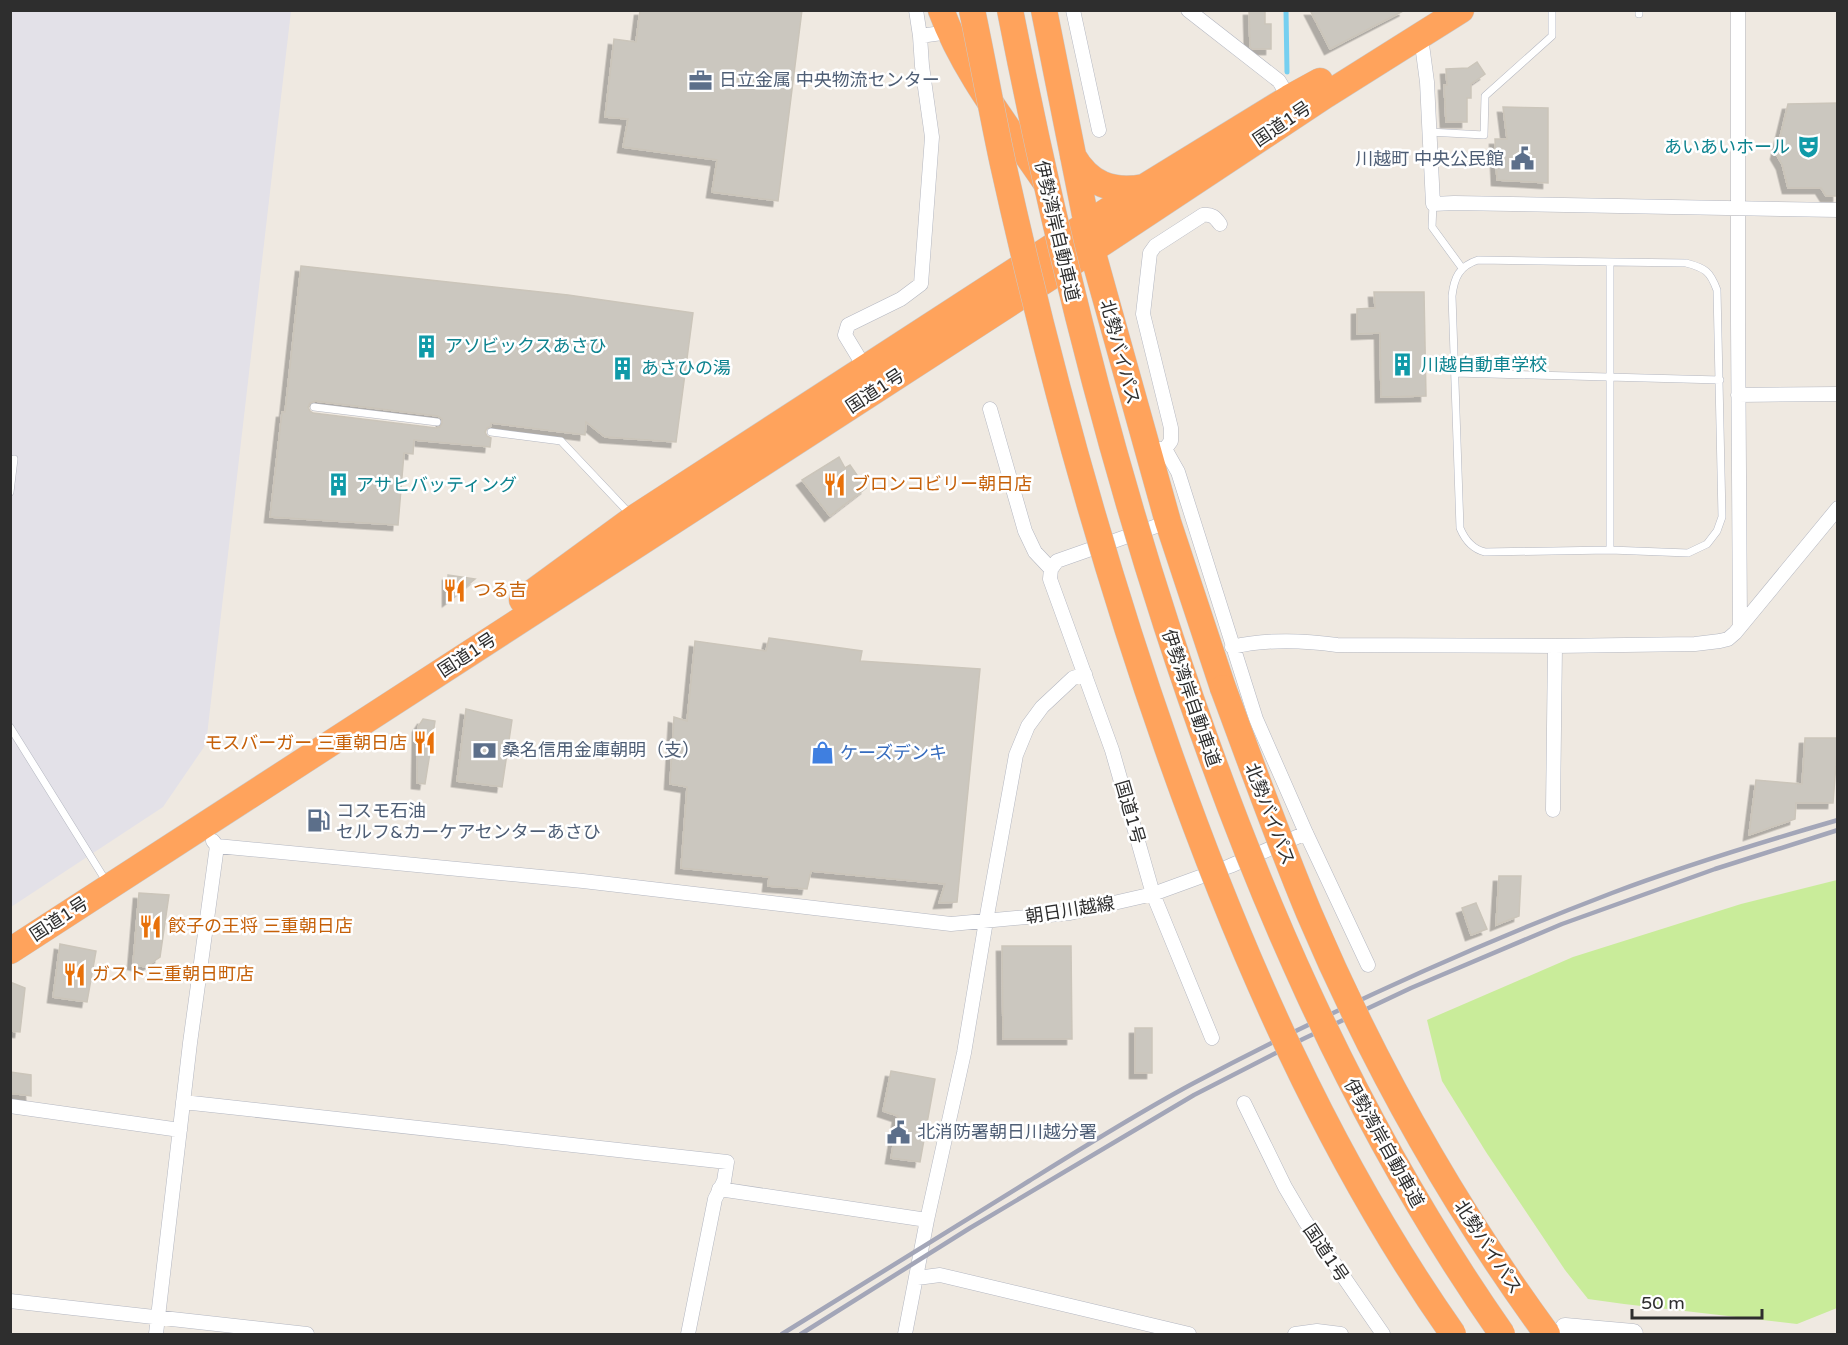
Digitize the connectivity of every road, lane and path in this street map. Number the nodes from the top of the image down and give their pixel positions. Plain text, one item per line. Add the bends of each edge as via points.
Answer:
1 (916, 10) edge
2 (972, 10) edge
3 (1010, 10) edge
4 (1188, 10) edge
5 (1461, 10) edge
6 (1552, 10) edge
7 (1738, 10) edge
8 (1060, 17) edge
9 (1433, 19) edge
10 (945, 21) edge
11 (920, 36) junction
12 (1289, 98) junction
13 (1099, 130) dead end
14 (1429, 132) junction
15 (1073, 156) junction
16 (1045, 182) junction
17 (1144, 187) junction
18 (1433, 204) junction
19 (1739, 208) junction
20 (1838, 210) edge
21 (1220, 224) dead end
22 (1085, 235) junction
23 (1610, 262) junction
24 (1462, 268) junction
25 (866, 368) junction
26 (1455, 373) junction
27 (1609, 378) junction
28 (1720, 380) junction
29 (1838, 394) edge
30 (1738, 395) junction
31 (314, 407) dead end
32 (990, 409) dead end
33 (437, 422) dead end
34 (491, 432) dead end
35 (1156, 449) junction
36 (14, 459) dead end
37 (10, 492) edge
38 (1838, 508) edge
39 (634, 518) junction
40 (1168, 522) junction
41 (1610, 550) junction
42 (1051, 569) junction
43 (1740, 626) junction
44 (1555, 646) junction
45 (1232, 647) junction
46 (1085, 674) junction
47 (10, 727) edge
48 (288, 770) junction
49 (1553, 810) dead end
50 (1306, 833) junction
51 (210, 837) junction
52 (109, 886) junction
53 (1154, 894) junction
54 (986, 921) junction
55 (10, 951) edge
56 (1368, 965) dead end
57 (1212, 1038) dead end
58 (183, 1102) junction
59 (1244, 1103) dead end
60 (10, 1106) edge
61 (180, 1130) junction
62 (719, 1189) junction
63 (927, 1220) junction
64 (917, 1278) junction
65 (10, 1301) edge
66 (158, 1318) junction
67 (1556, 1331) edge
68 (1588, 1332) edge
69 (156, 1335) edge
70 (308, 1335) edge
71 (688, 1335) edge
72 (905, 1335) edge
73 (1189, 1335) edge
74 (1295, 1335) edge
75 (1341, 1335) edge
76 (1383, 1335) edge
77 (1453, 1335) edge
78 (1502, 1335) edge
79 (1535, 1335) edge
80 (1633, 1335) edge

1 - 11 street
2 - 77 highway, 伊勢湾岸自動車道, bridge via 1003,162 1073,447 1126,625 1188,805 1273,1015 1322,1114 1375,1210
3 - 16 highway, 伊勢湾岸自動車道, bridge
4 - 12 street via 1279,81
5 - 9 highway, 国道1号
6 - 14 lane via 1552,36 1485,96 1484,135
7 - 19 street
8 - 13 street
8 - 15 highway, 北勢バイパス
9 - 12 highway, 国道1号
9 - 14 street via 1426,82
9 - 22 highway, 国道1号 via 1326,95
10 - 11 street
10 - 16 highway, 北勢バイパス via 967,66
11 - 25 street via 932,137 921,284 901,299 848,325 845,335
12 - 17 highway, 国道1号
14 - 18 street
15 - 17 highway via 1079,167 1098,182 1119,189
15 - 22 highway, 北勢バイパス
16 - 22 highway, 北勢バイパス
16 - 78 highway, 伊勢湾岸自動車道, bridge via 1104,422 1145,560 1223,792 1308,997 1356,1094 1407,1188
17 - 22 highway, 国道1号
18 - 19 street
18 - 24 lane via 1432,227
19 - 20 street
19 - 30 street
21 - 35 street via 1216,217 1203,215 1150,253 1143,314 1171,428 1171,441
22 - 25 highway, 国道1号
22 - 35 highway, 北勢バイパス
22 - 48 highway, 国道1号
23 - 24 lane via 1478,260
23 - 27 lane
23 - 28 lane via 1686,263 1699,266 1713,277 1717,290
24 - 26 lane via 1453,284
25 - 39 highway, 国道1号
26 - 27 lane
26 - 41 lane via 1460,528 1467,541 1485,552
27 - 28 lane
27 - 41 lane
28 - 41 lane via 1722,518 1717,531 1707,544 1688,553
29 - 30 street
30 - 43 street
31 - 33 lane
32 - 42 street, 国道1号 via 1025,531 1035,552
34 - 39 lane via 561,441
35 - 40 highway, 北勢バイパス
35 - 45 street via 1178,472
36 - 37 lane
38 - 43 street
39 - 48 highway, 国道1号
40 - 42 street via 1066,557
40 - 67 highway, 北勢バイパス, bridge via 1262,795 1348,998 1436,1165 1483,1240
42 - 46 street, 国道1号 via 1053,589
43 - 44 street via 1728,639 1695,644
44 - 45 street via 1337,645 1309,641
44 - 49 street
45 - 50 street via 1256,719
46 - 53 street, 国道1号 via 1112,750
46 - 54 street via 1073,678 1042,707 1021,740
47 - 52 lane
48 - 51 highway, 国道1号
50 - 53 street
50 - 56 street
51 - 52 highway, 国道1号
51 - 54 street, 朝日川越線 via 951,924
51 - 58 street
52 - 55 highway, 国道1号
53 - 54 street, 朝日川越線 via 1070,913
53 - 57 street, 国道1号
54 - 63 street via 964,1053
58 - 61 street
58 - 62 street via 727,1162
59 - 76 street, 国道1号 via 1305,1221
60 - 61 street
61 - 66 street
62 - 63 street
62 - 71 street
63 - 64 street
64 - 72 street
64 - 73 street via 940,1275
65 - 66 street
66 - 69 street
66 - 70 street
67 - 68 street
67 - 79 street
68 - 80 street
74 - 75 street via 1317,1331

